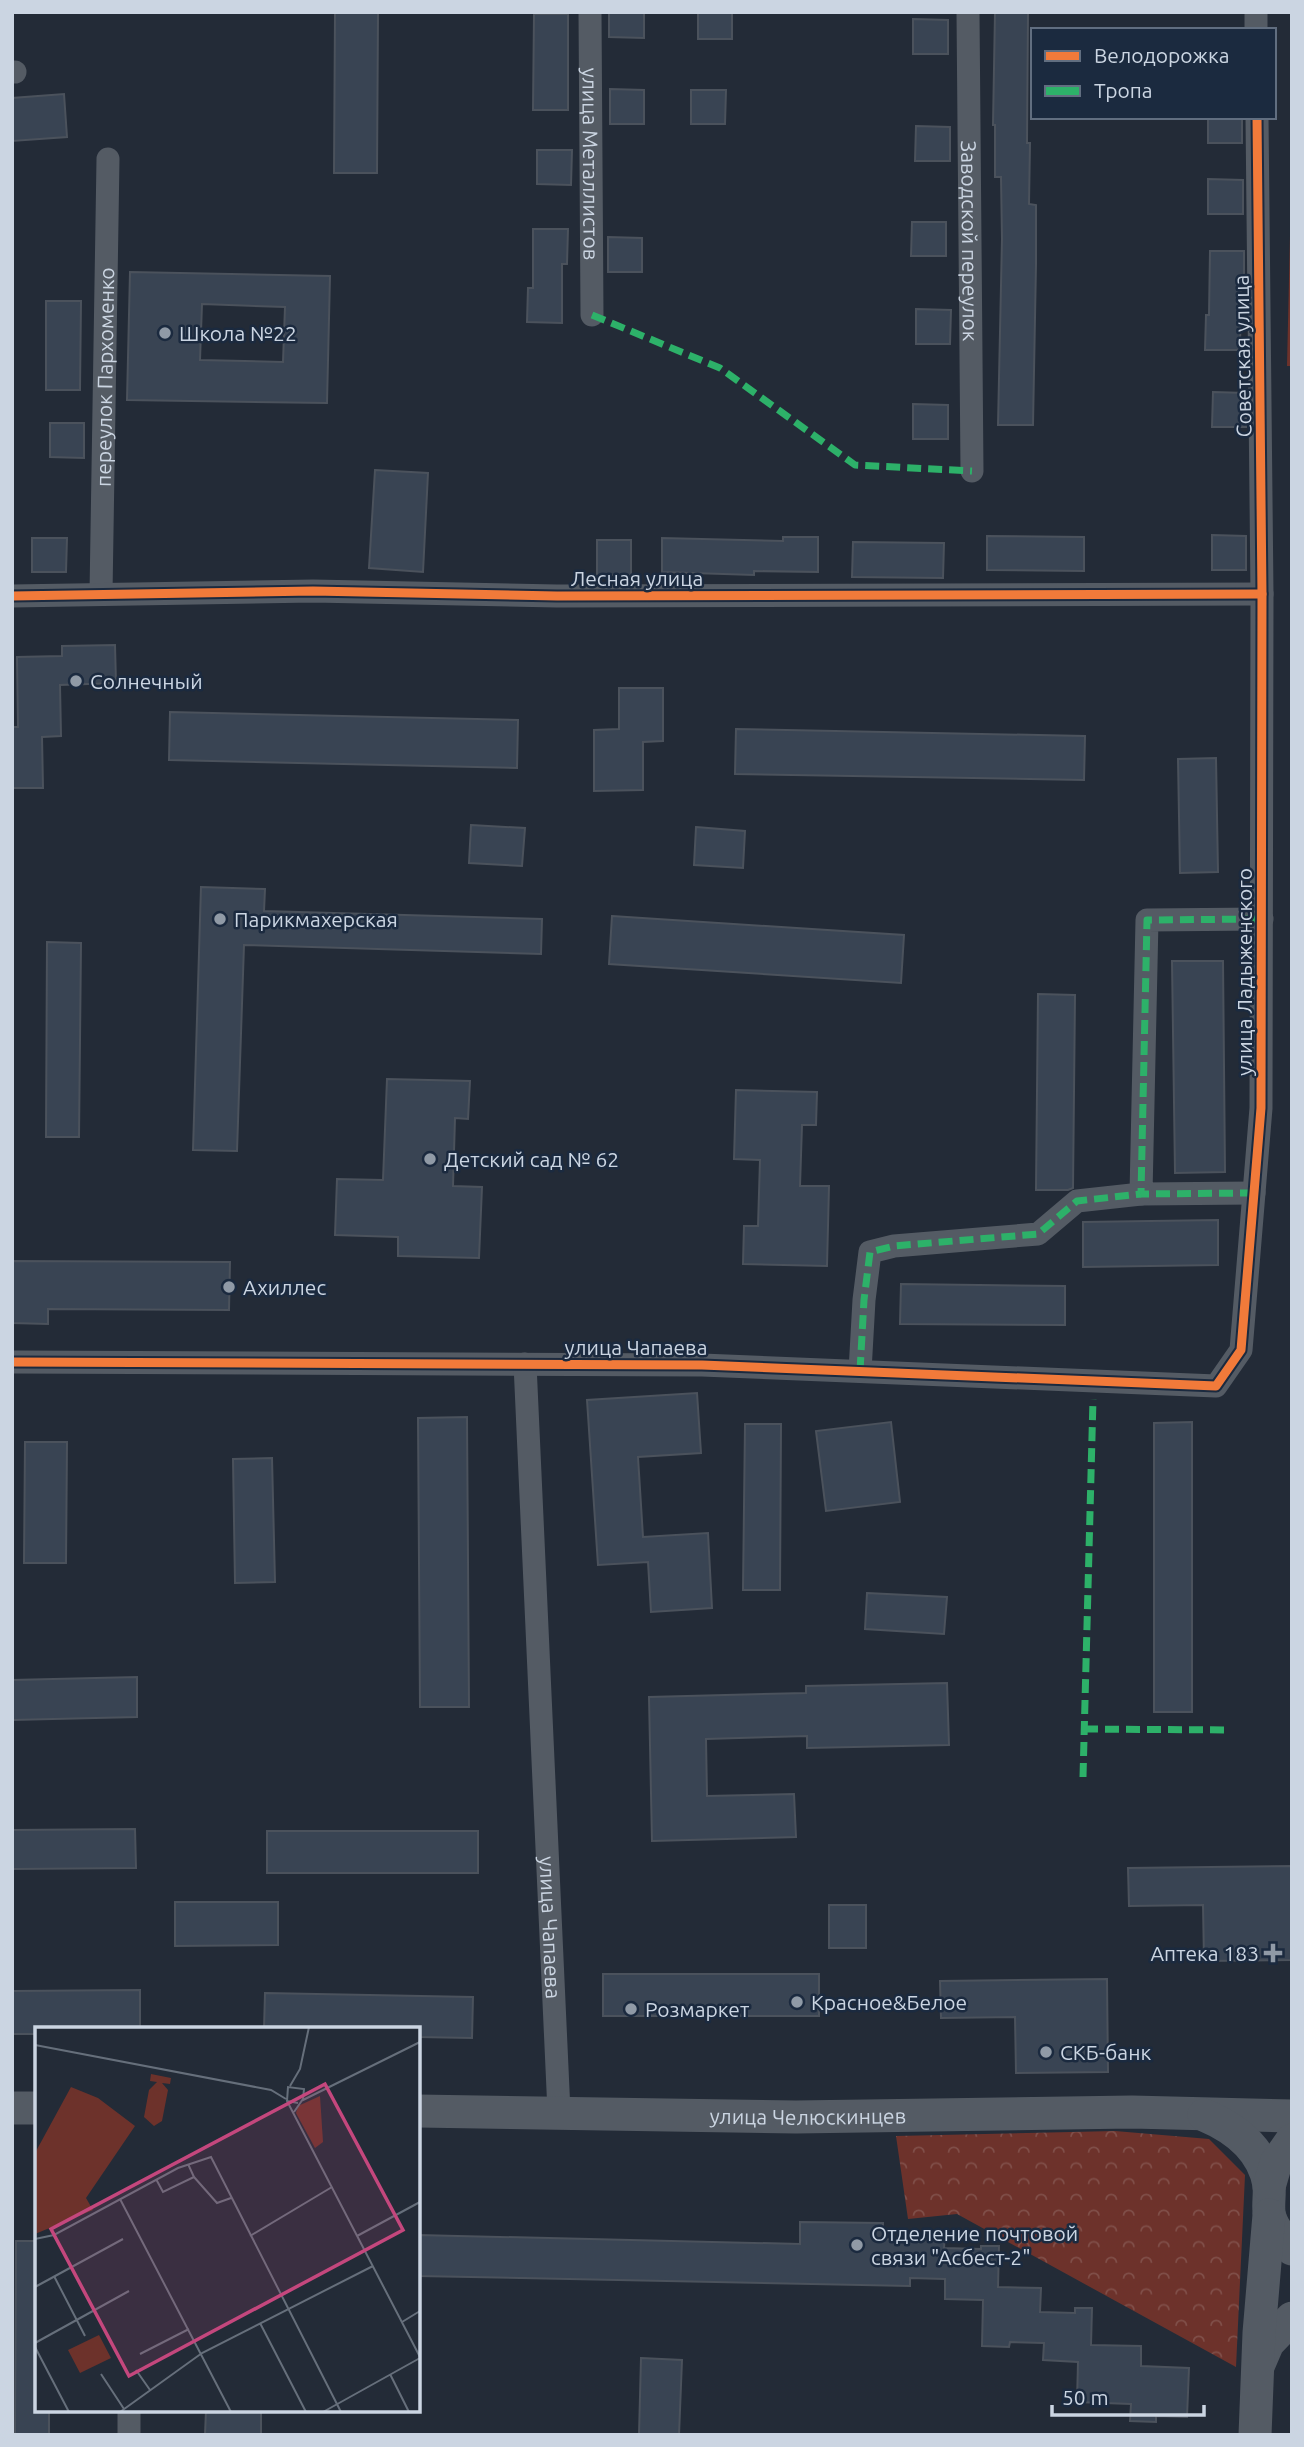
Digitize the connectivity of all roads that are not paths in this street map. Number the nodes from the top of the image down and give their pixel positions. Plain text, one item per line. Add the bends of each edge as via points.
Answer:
1 (590, 12) edge
2 (968, 12) edge
3 (1257, 119) edge
4 (108, 159) dead end
5 (592, 315) dead end
6 (972, 471) dead end
7 (101, 594) junction
8 (1262, 594) junction
9 (12, 596) edge
10 (1262, 919) junction
11 (1254, 1193) junction
12 (1141, 1194) junction
13 (1241, 1350) joint
14 (12, 1362) edge
15 (525, 1364) junction
16 (860, 1371) junction
17 (12, 2108) edge
18 (35, 2108) edge
19 (420, 2111) edge
20 (559, 2112) junction
21 (1199, 2113) junction
22 (1292, 2116) edge
23 (1292, 2140) edge
24 (1269, 2201) junction
25 (1292, 2249) edge
26 (1292, 2318) edge
27 (1256, 2370) junction
28 (129, 2412) edge
29 (129, 2435) edge
30 (1255, 2435) edge

1 - 5 street, улица Металлистов
2 - 6 street, Заводской переулок
3 - 8 street, Советская улица
4 - 7 street, переулок Пархоменко
7 - 8 street, Лесная улица
7 - 9 street, Лесная улица
8 - 10 street, улица Ладыженского
10 - 11 street, улица Ладыженского via 1261,1108
10 - 12 street via 1147,920
11 - 12 street
11 - 13 street, улица Ладыженского
12 - 16 street via 1077,1200 1038,1234 870,1252
13 - 16 street, улица Чапаева via 1216,1386
14 - 15 street, улица Чапаева
15 - 16 street, улица Чапаева
15 - 20 street, улица Чапаева
17 - 18 street
19 - 20 street, улица Челюскинцев
20 - 21 street, улица Челюскинцев via 796,2118
21 - 22 street, улица Челюскинцев
21 - 24 street via 1246,2139 1265,2170
23 - 24 street via 1276,2163
24 - 25 street via 1279,2237
24 - 27 street
26 - 27 street via 1268,2343
27 - 30 street
28 - 29 street

